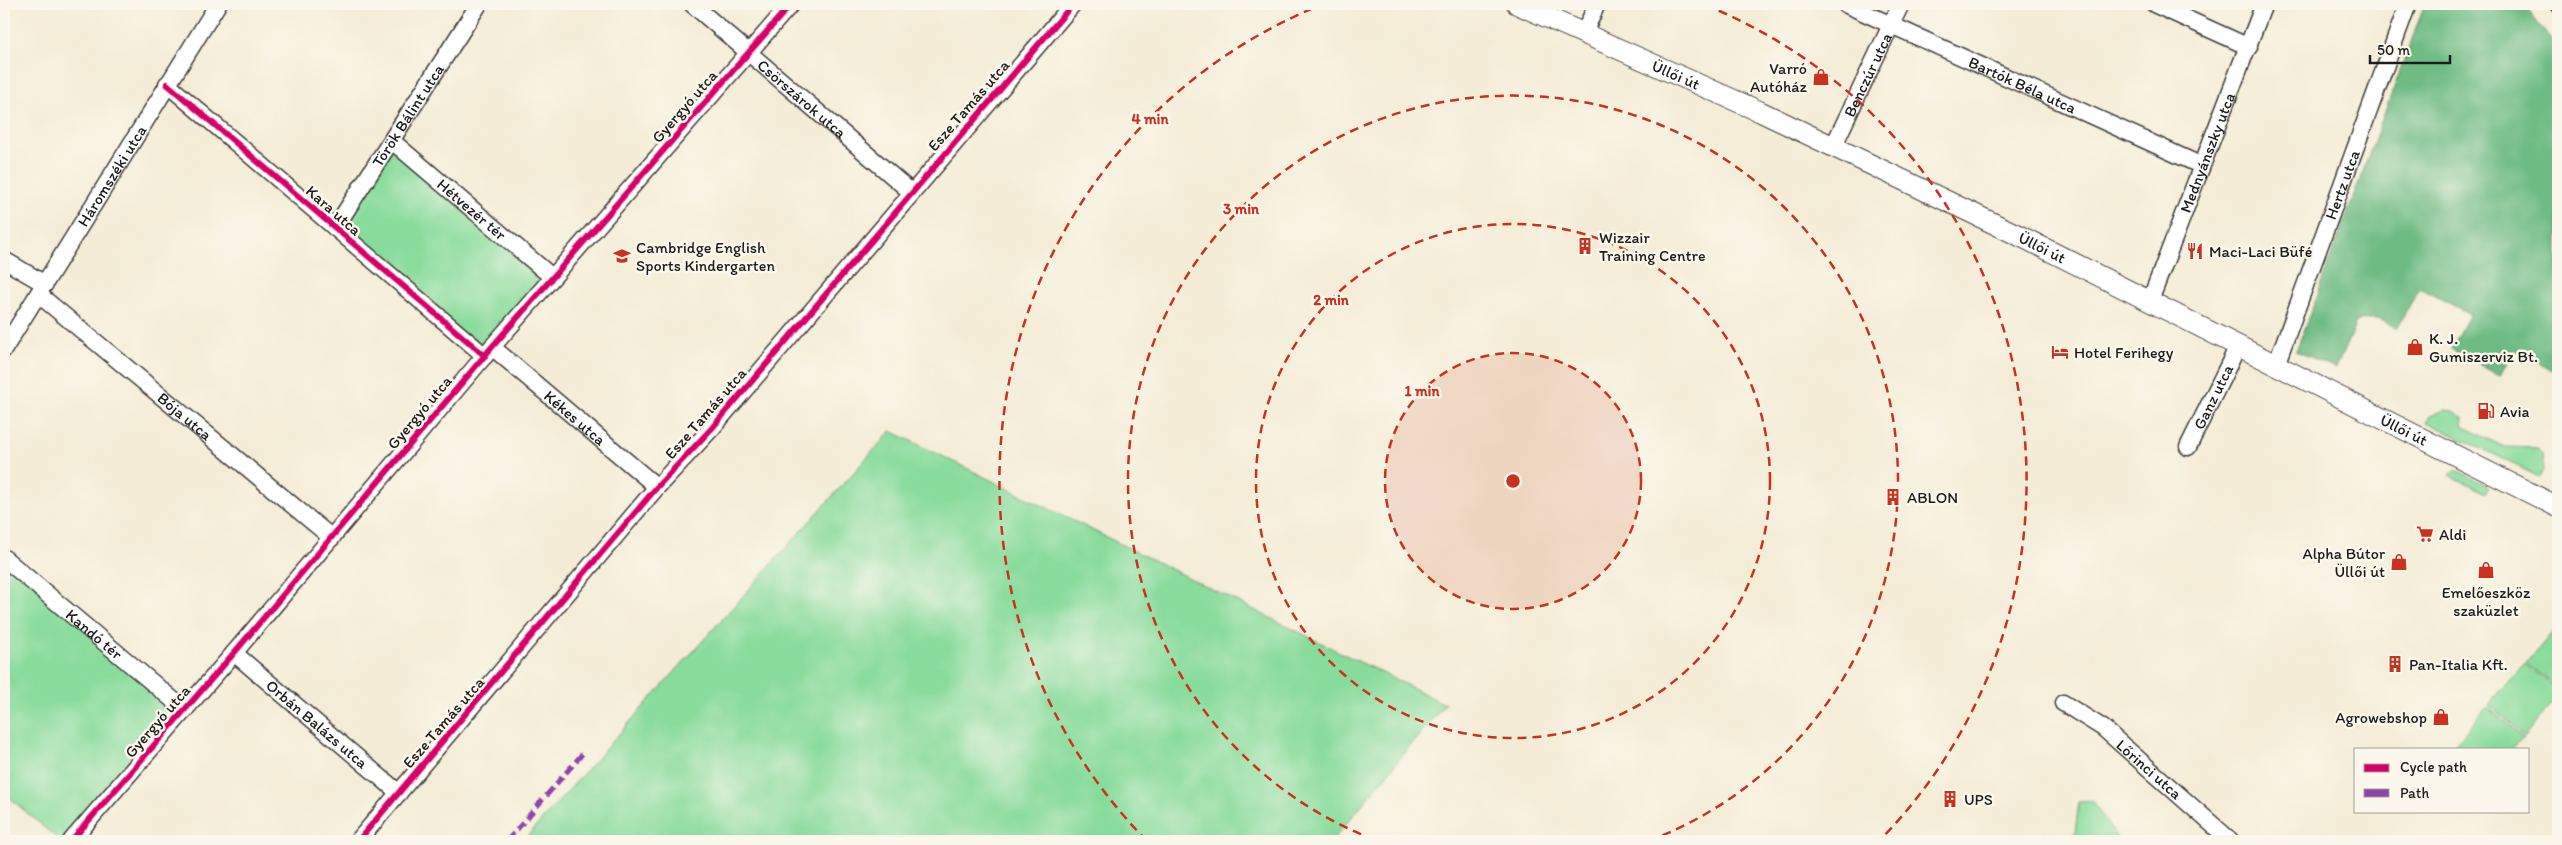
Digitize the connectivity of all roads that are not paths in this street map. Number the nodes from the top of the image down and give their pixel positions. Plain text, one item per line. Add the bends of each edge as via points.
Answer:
1 (218, 4) edge
2 (479, 4) edge
3 (692, 4) edge
4 (791, 4) edge
5 (1073, 4) edge
6 (1518, 4) edge
7 (1597, 4) edge
8 (1845, 4) edge
9 (1900, 4) edge
10 (2154, 4) edge
11 (2264, 4) edge
12 (2408, 4) edge
13 (1891, 25) junction
14 (1584, 33) junction
15 (2249, 47) junction
16 (749, 53) junction
17 (167, 84) junction
18 (392, 140) junction
19 (1833, 147) junction
20 (2200, 165) junction
21 (911, 192) junction
22 (334, 228) junction
23 (4, 260) edge
24 (552, 278) junction
25 (41, 289) junction
26 (2150, 301) junction
27 (2238, 346) junction
28 (4, 349) edge
29 (488, 351) junction
30 (2276, 365) junction
31 (2188, 446) dead end
32 (658, 487) junction
33 (2558, 508) edge
34 (332, 538) junction
35 (4, 558) edge
36 (234, 653) junction
37 (2062, 703) dead end
38 (185, 710) junction
39 (399, 793) junction
40 (71, 841) edge
41 (358, 841) edge
42 (2231, 841) edge

1 - 17 street, Háromszéki utca
2 - 18 street, Török Bálint utca
3 - 16 street, Csörszárok utca
4 - 16 street, Gyergyó utca
5 - 21 street, Esze Tamás utca
6 - 14 main road, Üllői út
7 - 14 street
8 - 13 street, Bartók Béla utca
9 - 13 street, Benczúr utca
10 - 15 street
11 - 15 street, Mednyánszky utca
12 - 30 street, Hertz utca
13 - 19 street, Benczúr utca
13 - 20 street, Bartók Béla utca
14 - 19 main road, Üllői út
15 - 20 street, Mednyánszky utca
16 - 21 street, Csörszárok utca
16 - 24 street, Gyergyó utca
17 - 22 street, Kara utca
17 - 25 street, Háromszéki utca
18 - 22 street, Török Bálint utca
18 - 24 street, Hétvezér tér
19 - 26 main road, Üllői út
20 - 26 street, Mednyánszky utca
21 - 32 street, Esze Tamás utca via 712,428
22 - 29 street, Kara utca
23 - 25 street, Bója utca
24 - 29 street, Gyergyó utca
25 - 28 street, Háromszéki utca
25 - 34 street, Bója utca
26 - 27 main road, Üllői út
27 - 30 main road, Üllői út
27 - 31 street, Ganz utca
29 - 32 street, Kékes utca
29 - 34 street, Gyergyó utca
30 - 33 main road, Üllői út
32 - 39 street, Esze Tamás utca
34 - 36 street, Gyergyó utca
35 - 38 street, Kandó tér
36 - 38 street, Gyergyó utca
36 - 39 street, Orbán Balázs utca
37 - 42 street, Lőrinci utca via 2103,728
38 - 40 street, Gyergyó utca
39 - 41 street, Esze Tamás utca

